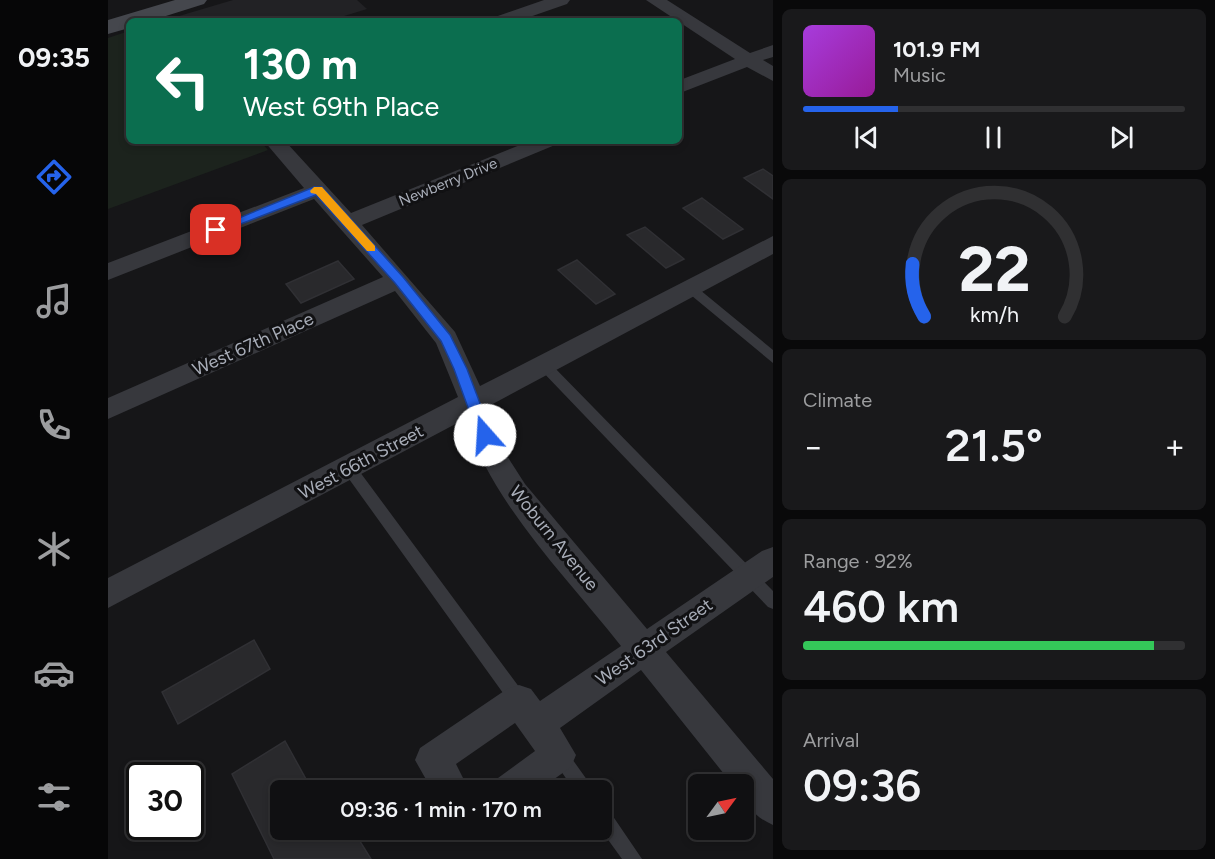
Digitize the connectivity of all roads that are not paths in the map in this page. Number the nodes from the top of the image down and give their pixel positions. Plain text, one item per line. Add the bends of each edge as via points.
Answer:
1 (197, 0) edge
2 (561, 0) edge
3 (655, 0) edge
4 (171, 3) edge
5 (130, 18) edge
6 (510, 18) edge
7 (126, 19) edge
8 (108, 26) edge
9 (772, 50) edge
10 (748, 59) junction
11 (772, 75) edge
12 (682, 86) edge
13 (277, 144) edge
14 (541, 144) edge
15 (318, 190) junction
16 (347, 223) junction
17 (772, 244) edge
18 (108, 272) edge
19 (399, 280) junction
20 (690, 288) junction
21 (772, 358) edge
22 (544, 365) junction
23 (473, 402) junction
24 (108, 408) edge
25 (349, 468) junction
26 (760, 569) edge
27 (108, 594) edge
28 (772, 602) edge
29 (644, 649) junction
30 (528, 712) junction
31 (559, 755) junction
32 (445, 780) edge
33 (524, 780) edge
34 (577, 780) edge
35 (772, 807) edge
36 (612, 829) edge
37 (633, 859) edge

1 - 4 main road
2 - 6 street
3 - 10 street
4 - 5 main road
7 - 8 main road
9 - 10 street
10 - 11 street
10 - 12 street
13 - 15 street, Woburn Avenue
14 - 16 street, Newberry Drive
15 - 16 street, Woburn Avenue
15 - 18 street
16 - 19 street, Woburn Avenue
17 - 20 street, West 66th Street
19 - 23 street, Woburn Avenue via 446,338
19 - 24 street, West 67th Place
20 - 21 lane
20 - 22 street, West 66th Street
22 - 23 street, West 66th Street
22 - 26 lane
23 - 25 street, West 66th Street
23 - 29 street, Woburn Avenue via 490,452 515,492
25 - 27 street, West 66th Street
25 - 30 lane
26 - 28 lane
26 - 29 street, West 63rd Street
29 - 30 street, West 63rd Street
29 - 35 street, Woburn Avenue
30 - 31 street
30 - 32 street, West 63rd Street via 432,760
31 - 33 street
31 - 34 lane
36 - 37 lane

